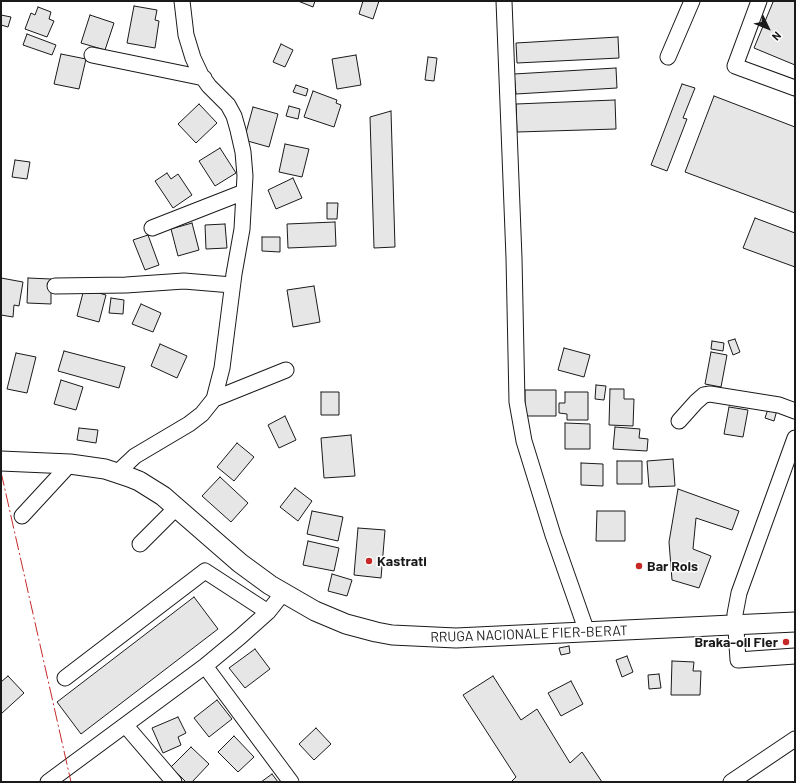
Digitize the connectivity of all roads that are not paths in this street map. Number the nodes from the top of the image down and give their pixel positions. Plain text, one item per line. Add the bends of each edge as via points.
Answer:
1 (182, 1) edge
2 (504, 1) edge
3 (692, 1) edge
4 (759, 1) edge
5 (92, 55) dead end
6 (668, 57) dead end
7 (204, 78) junction
8 (795, 88) edge
9 (244, 192) junction
10 (152, 228) dead end
11 (232, 285) junction
12 (56, 286) dead end
13 (286, 370) dead end
14 (214, 400) junction
15 (795, 411) edge
16 (679, 421) dead end
17 (795, 438) edge
18 (1, 461) edge
19 (70, 464) junction
20 (118, 472) junction
21 (176, 508) junction
22 (22, 516) dead end
23 (140, 544) dead end
24 (282, 593) junction
25 (268, 612) junction
26 (795, 622) edge
27 (736, 625) junction
28 (587, 632) junction
29 (795, 656) edge
30 (205, 666) junction
31 (65, 678) dead end
32 (126, 726) junction
33 (795, 739) edge
34 (51, 781) edge
35 (174, 782) edge
36 (291, 782) edge
37 (731, 782) edge

1 - 7 street via 186,35 193,58
2 - 28 street via 517,402 524,441
3 - 6 street
4 - 8 street via 735,66
5 - 7 street
7 - 9 street via 228,105 234,116 244,152
9 - 10 street
9 - 11 street via 242,229
11 - 12 street via 184,281
11 - 14 street via 222,368
13 - 14 street
14 - 20 street via 189,424 135,456
15 - 16 street via 779,405 710,394 704,395
17 - 27 street via 739,592
18 - 19 main road, RRUGA NACIONALE FIER-BERAT
19 - 20 main road, RRUGA NACIONALE FIER-BERAT
19 - 22 street
20 - 21 main road, RRUGA NACIONALE FIER-BERAT via 149,487
21 - 23 street
21 - 24 main road, RRUGA NACIONALE FIER-BERAT via 254,575
24 - 25 street
24 - 28 main road, RRUGA NACIONALE FIER-BERAT via 346,624 392,635 456,638
25 - 30 street
25 - 31 street via 204,571
26 - 27 main road, RRUGA NACIONALE FIER-BERAT
27 - 28 main road, RRUGA NACIONALE FIER-BERAT
27 - 29 street via 738,660
30 - 32 street
30 - 36 street
32 - 34 street
32 - 35 street
33 - 37 street

